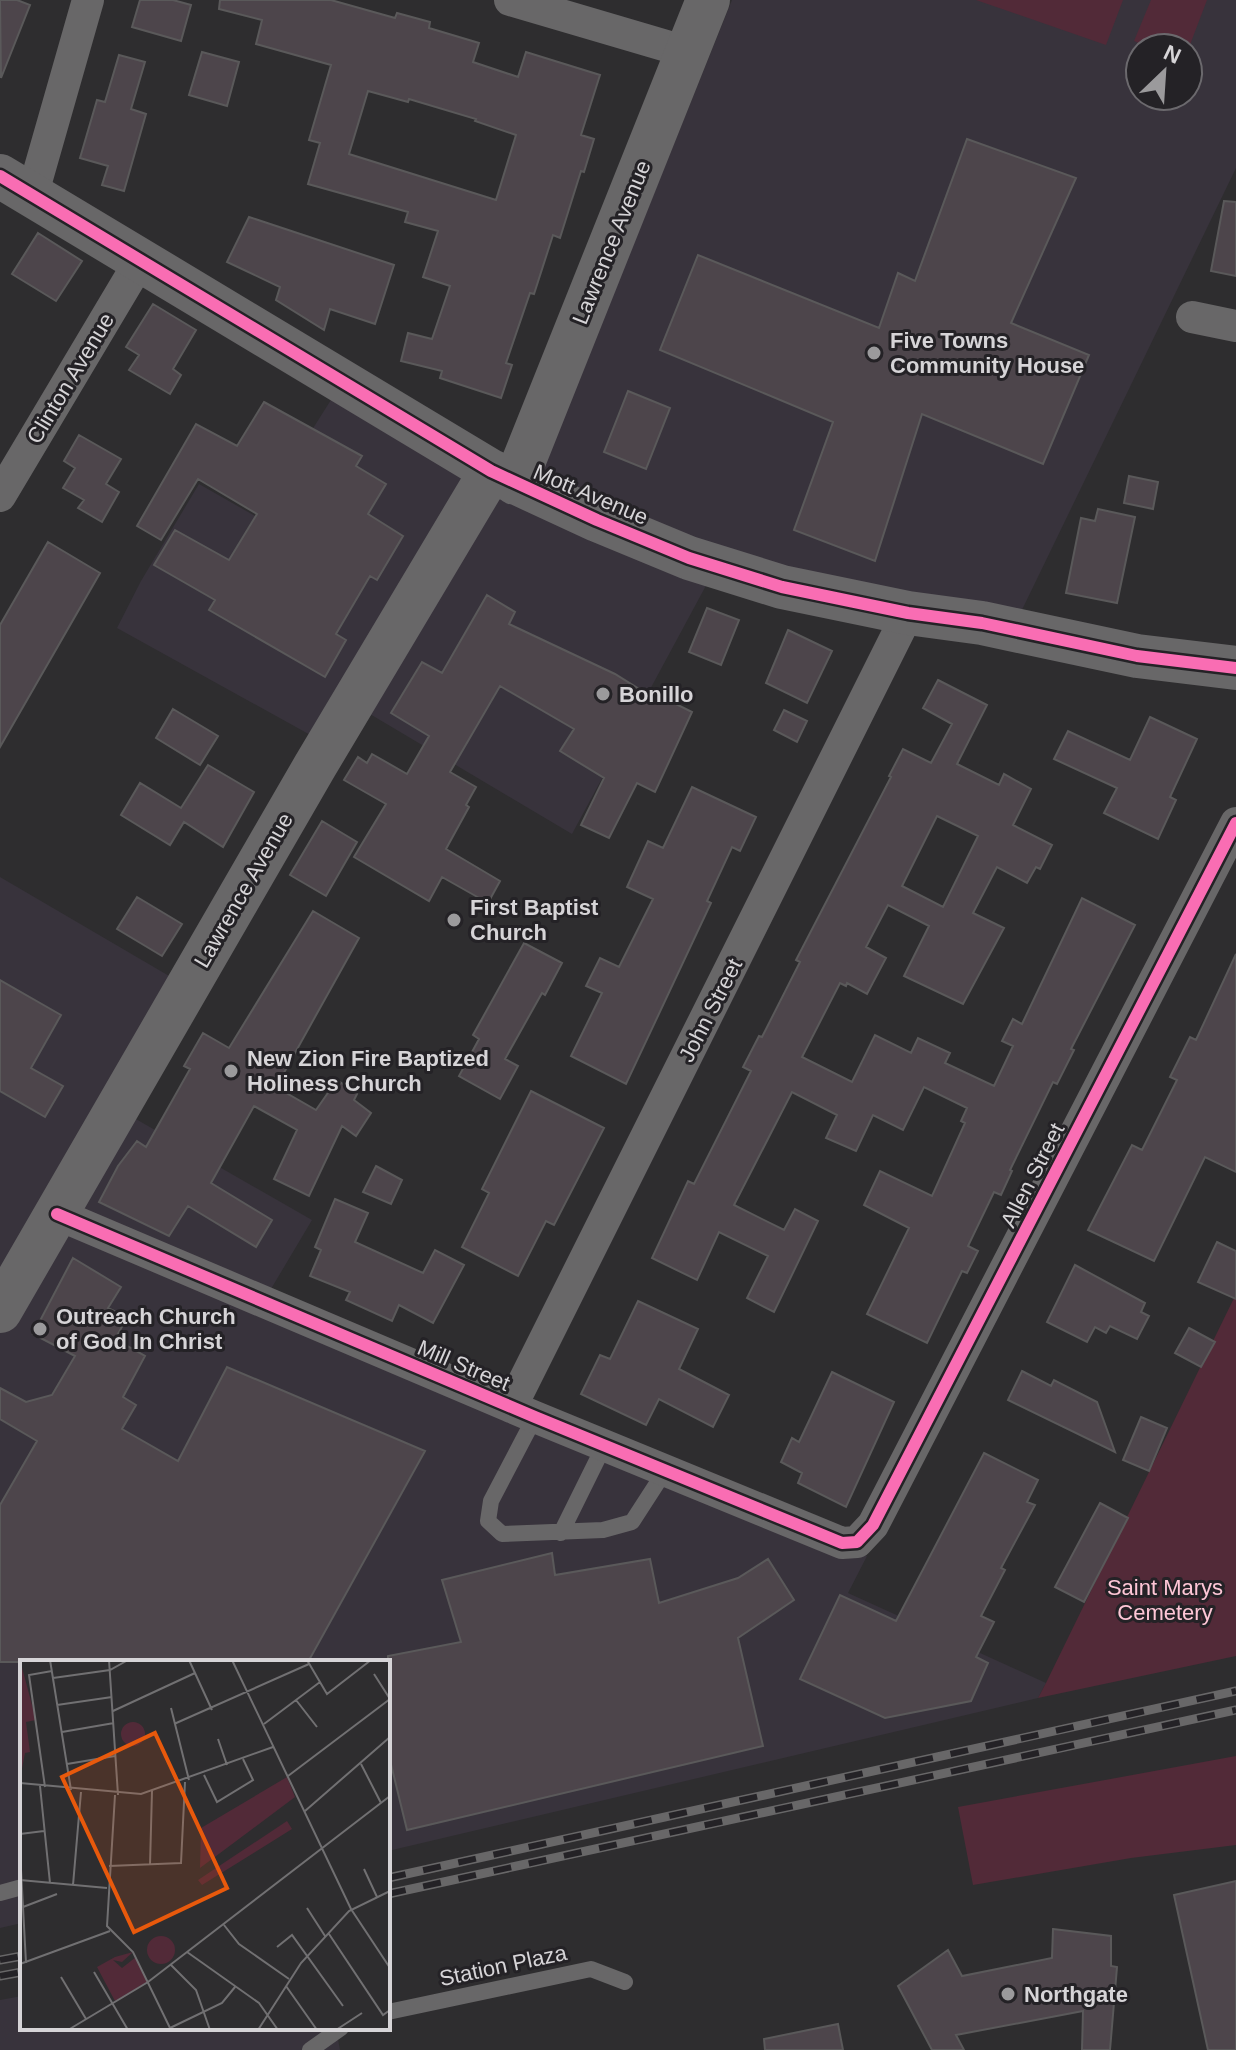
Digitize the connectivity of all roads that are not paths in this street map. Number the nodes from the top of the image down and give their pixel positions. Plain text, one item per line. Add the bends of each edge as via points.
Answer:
1 (88, 0) edge
2 (510, 0) edge
3 (708, 0) edge
4 (687, 52) junction
5 (16, 186) edge
6 (140, 261) junction
7 (1192, 317) dead end
8 (1236, 326) edge
9 (503, 477) junction
10 (0, 496) edge
11 (908, 613) junction
12 (1236, 668) edge
13 (1236, 823) edge
14 (57, 1214) junction
15 (0, 1311) edge
16 (523, 1412) junction
17 (604, 1446) junction
18 (665, 1471) junction
19 (561, 1533) junction
20 (857, 1542) joint
21 (20, 1888) edge
22 (0, 1893) edge
23 (625, 1982) dead end
24 (390, 2012) edge
25 (338, 2030) edge
26 (310, 2050) edge

1 - 5 street
2 - 4 street
3 - 4 street, Lawrence Avenue
4 - 9 street, Lawrence Avenue
5 - 6 street, Mott Avenue
6 - 9 street, Mott Avenue
6 - 10 street, Clinton Avenue
7 - 8 street
9 - 11 street, Mott Avenue via 695,560 782,587
9 - 14 street, Lawrence Avenue via 315,766
11 - 12 street, Mott Avenue via 1137,656
11 - 16 street, John Street
13 - 20 street, Allen Street via 873,1525
14 - 15 street, Lawrence Avenue
14 - 16 street, Mill Street
16 - 17 street, Mill Street
16 - 19 lane via 488,1521 502,1534
17 - 18 street, Mill Street
17 - 19 lane
18 - 19 lane via 632,1522
18 - 20 street, Mill Street via 842,1543
21 - 22 lane
23 - 24 lane, Station Plaza via 591,1969
25 - 26 lane

